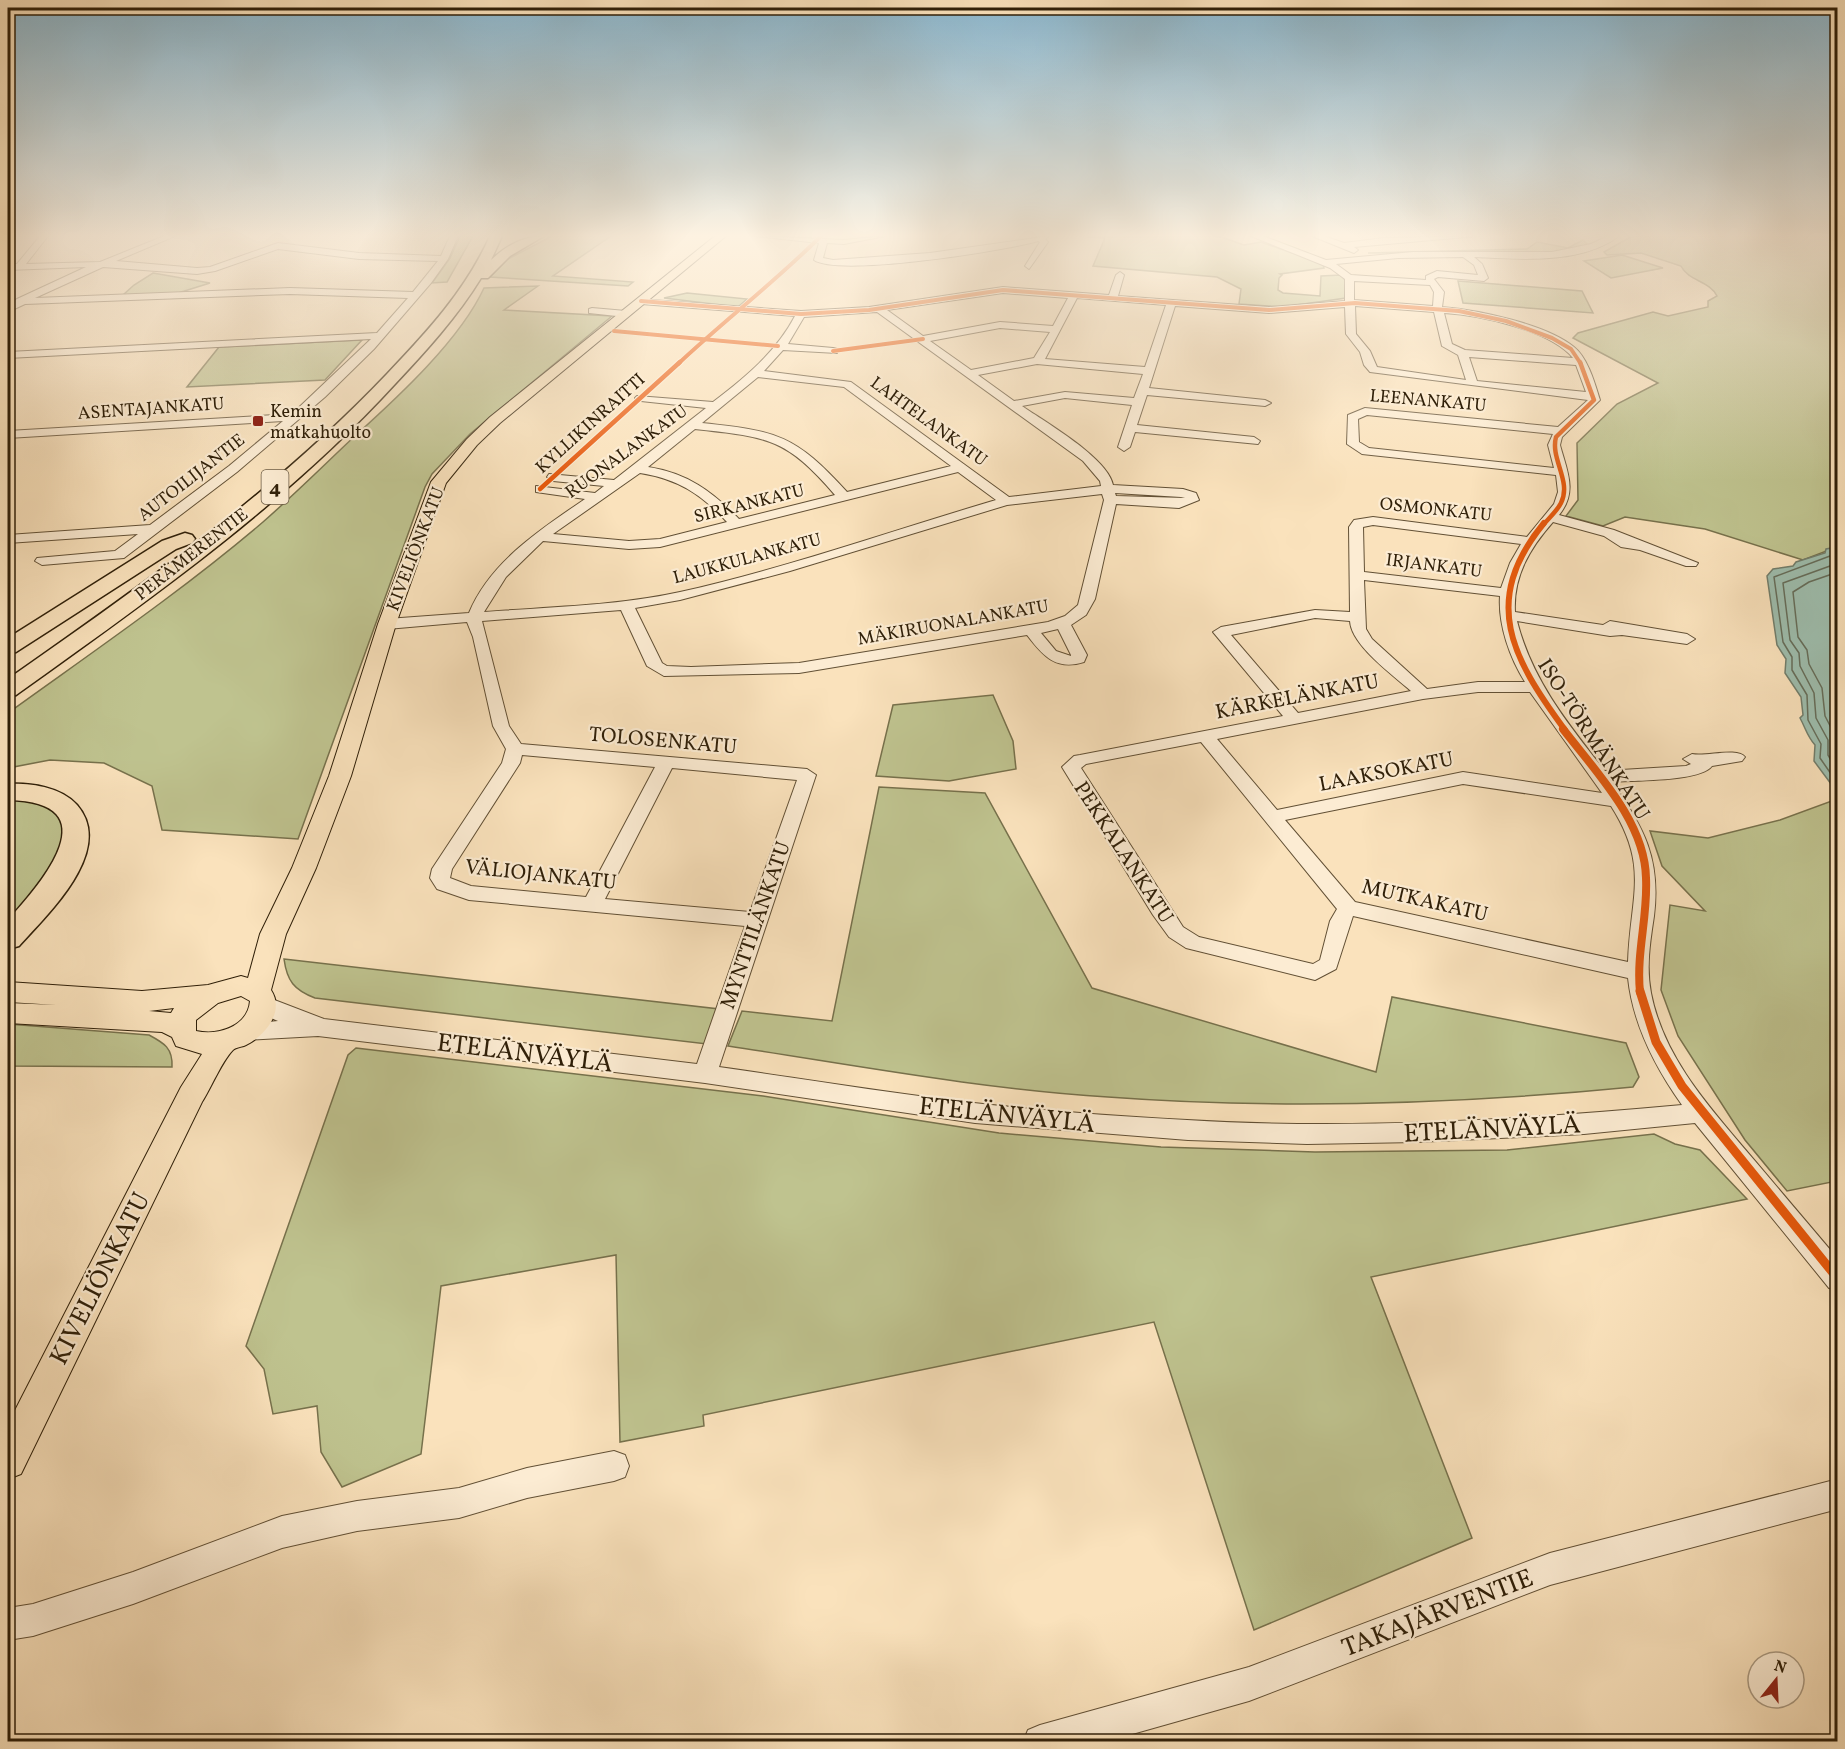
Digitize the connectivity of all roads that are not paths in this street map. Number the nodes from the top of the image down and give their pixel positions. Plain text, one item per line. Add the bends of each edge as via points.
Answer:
1 (396, 318) edge
2 (427, 318) edge
3 (444, 318) edge
4 (622, 318) edge
5 (799, 318) edge
6 (892, 318) edge
7 (1062, 318) edge
8 (1165, 318) edge
9 (1351, 318) edge
10 (1440, 318) edge
11 (1495, 318) edge
12 (1056, 329) junction
13 (380, 336) junction
14 (922, 339) junction
15 (778, 346) junction
16 (833, 351) dead end
17 (1463, 353) junction
18 (8, 355) edge
19 (1037, 361) junction
20 (1580, 362) junction
21 (1149, 371) junction
22 (755, 373) junction
23 (969, 373) junction
24 (1473, 382) junction
25 (1140, 396) junction
26 (1593, 396) junction
27 (641, 398) dead end
28 (1265, 403) dead end
29 (1014, 404) junction
30 (715, 406) junction
31 (296, 417) junction
32 (694, 425) junction
33 (318, 428) dead end
34 (1130, 428) junction
35 (1560, 431) junction
36 (8, 434) edge
37 (1254, 441) dead end
38 (1124, 447) dead end
39 (963, 468) junction
40 (637, 469) junction
41 (1561, 472) junction
42 (553, 477) dead end
43 (616, 483) junction
44 (540, 489) dead end
45 (1110, 495) junction
46 (599, 497) junction
47 (844, 497) junction
48 (1006, 501) junction
49 (1550, 517) junction
50 (737, 525) junction
51 (155, 529) junction
52 (541, 537) junction
53 (15, 541) edge
54 (1529, 541) junction
55 (42, 561) dead end
56 (1691, 563) dead end
57 (1356, 575) junction
58 (1508, 593) junction
59 (626, 605) junction
60 (1509, 615) junction
61 (1356, 617) junction
62 (475, 618) junction
63 (1062, 623) junction
64 (387, 624) junction
65 (1031, 630) junction
66 (1687, 639) dead end
67 (8, 646) edge
68 (8, 669) edge
69 (1534, 687) junction
70 (8, 690) edge
71 (1423, 694) junction
72 (1294, 719) junction
73 (1207, 738) junction
74 (515, 749) junction
75 (1736, 757) dead end
76 (666, 762) junction
77 (1072, 765) joint
78 (807, 775) joint
79 (1598, 777) junction
80 (8, 792) edge
81 (1616, 801) junction
82 (1272, 817) junction
83 (592, 904) junction
84 (1348, 908) junction
85 (756, 920) junction
86 (273, 934) junction
87 (8, 938) edge
88 (1636, 972) junction
89 (8, 992) edge
90 (213, 992) junction
91 (260, 997) junction
92 (8, 1013) edge
93 (318, 1027) junction
94 (186, 1035) junction
95 (235, 1036) junction
96 (705, 1074) junction
97 (191, 1095) junction
98 (1701, 1113) junction
99 (1838, 1279) edge
100 (16, 1425) edge
101 (8, 1461) edge
102 (614, 1466) dead end
103 (1838, 1494) edge
104 (8, 1624) edge
105 (1040, 1742) edge

1 - 13 street, AUTOILIJANTIE
2 - 33 highway via 394,356
3 - 70 highway, PERÄMERENTIE / 4 via 401,370 236,520
4 - 64 main road, KIVELIÖNKATU via 495,420 440,482
5 - 15 street, RUONALANKATU
6 - 14 street
7 - 12 street
8 - 21 street
9 - 24 street via 1351,334 1365,351 1372,369
10 - 17 street via 1447,346
11 - 20 street via 1570,349
12 - 14 street via 1000,325
12 - 19 street
13 - 18 street
13 - 31 street, AUTOILIJANTIE
14 - 23 street
15 - 16 street
15 - 22 street, RUONALANKATU
17 - 20 street
17 - 24 street
19 - 21 street
19 - 23 street
20 - 26 street
21 - 25 street
22 - 30 street, RUONALANKATU
22 - 39 street, LAHTELANKATU via 847,384
23 - 29 street
24 - 26 street
25 - 28 street
25 - 29 street via 1065,395
25 - 34 street
26 - 35 street via 1590,406
27 - 30 street
29 - 45 street via 1088,458 1100,472
30 - 32 street, RUONALANKATU
31 - 36 street, ASENTAJANKATU
31 - 51 street, AUTOILIJANTIE
32 - 40 street, RUONALANKATU
32 - 47 street via 763,436 788,445 809,459
34 - 37 street
34 - 38 street
35 - 41 street, ISO-TÖRMÄNKATU via 1554,445
35 - 41 street, LEENANKATU via 1365,411 1352,417 1353,444 1366,451
39 - 47 street, SIRKANKATU
39 - 48 street, LAHTELANKATU
40 - 43 street, RUONALANKATU
40 - 50 street via 696,484
41 - 49 street, ISO-TÖRMÄNKATU via 1562,501
42 - 43 street
43 - 46 street, RUONALANKATU
44 - 46 street
45 - 45 street via 1183,493 1193,500 1179,504
45 - 48 street, LAUKKULANKATU
45 - 63 street, MÄKIRUONALANKATU via 1086,606
46 - 52 street, RUONALANKATU
47 - 50 street, SIRKANKATU
48 - 59 street, LAUKKULANKATU via 703,591
49 - 54 street, ISO-TÖRMÄNKATU
49 - 56 street via 1609,533 1626,544
50 - 52 street, SIRKANKATU via 650,545
51 - 53 street
51 - 55 street, AUTOILIJANTIE via 119,555
52 - 62 street, RUONALANKATU via 501,574
54 - 57 street, OSMONKATU via 1365,521 1356,527
54 - 58 street, ISO-TÖRMÄNKATU via 1512,572
57 - 58 street, IRJANKATU
57 - 61 street, OSMONKATU
58 - 60 street, ISO-TÖRMÄNKATU
59 - 62 street, LAUKKULANKATU
59 - 65 street, MÄKIRUONALANKATU via 650,660 658,669 671,671 799,668
60 - 66 street
60 - 69 street, ISO-TÖRMÄNKATU via 1521,660
61 - 71 street, OSMONKATU via 1366,642
61 - 72 street via 1308,615 1221,632
62 - 64 street, LAUKKULANKATU
62 - 74 street via 501,726
63 - 65 street, MÄKIRUONALANKATU
63 - 65 street via 1079,655 1073,662 1053,657
64 - 86 main road, KIVELIÖNKATU via 340,776
67 - 68 highway, PERÄMERENTIE via 189,536
69 - 71 street, KÄRKELÄNKATU via 1478,687
69 - 79 street, ISO-TÖRMÄNKATU
71 - 72 street, KÄRKELÄNKATU
72 - 73 street, KÄRKELÄNKATU
73 - 77 street, KÄRKELÄNKATU via 1080,760
73 - 82 street, MUTKAKATU
74 - 76 street, TOLOSENKATU
74 - 83 street, VÄLIOJANKATU via 511,763 444,864 441,880 469,893
75 - 79 street via 1703,762 1698,769
76 - 78 street, TOLOSENKATU
76 - 83 street
77 - 84 street, PEKKALANKATU via 1071,771 1160,910 1186,940 1315,972 1329,963 1340,921
78 - 85 street, MYNTTILÄNKATU
79 - 81 street, ISO-TÖRMÄNKATU
80 - 87 highway via 45,796 66,808 77,840 66,868
81 - 82 street, LAAKSOKATU via 1463,778
81 - 88 street, ISO-TÖRMÄNKATU via 1636,835 1648,871
82 - 84 street, MUTKAKATU
83 - 85 street, VÄLIOJANKATU
84 - 88 street, MUTKAKATU
85 - 96 street, MYNTTILÄNKATU
86 - 90 main road, KIVELIÖNKATU via 252,960
86 - 91 main road, KIVELIÖNKATU
88 - 98 street, ISO-TÖRMÄNKATU via 1646,1020 1658,1047
89 - 90 main road via 142,1001
90 - 91 main road via 241,986
90 - 94 main road, KIVELIÖNKATU via 188,1011
91 - 93 street, ETELÄNVÄYLÄ via 272,1011
91 - 95 main road, KIVELIÖNKATU via 255,1022
92 - 94 main road via 166,1022
93 - 95 street, ETELÄNVÄYLÄ
93 - 96 street, ETELÄNVÄYLÄ
94 - 95 main road via 201,1044
94 - 97 main road, KIVELIÖNKATU
95 - 97 main road, KIVELIÖNKATU
96 - 98 street, ETELÄNVÄYLÄ via 975,1113 1188,1130 1417,1132 1584,1124
97 - 100 main road, KIVELIÖNKATU
98 - 99 street, ISO-TÖRMÄNKATU
100 - 101 main road, KIVELIÖNKATU
102 - 104 street via 526,1483 459,1503 357,1516 282,1532 133,1588 33,1620
103 - 105 street, TAKAJÄRVENTIE via 1550,1569 1250,1684

